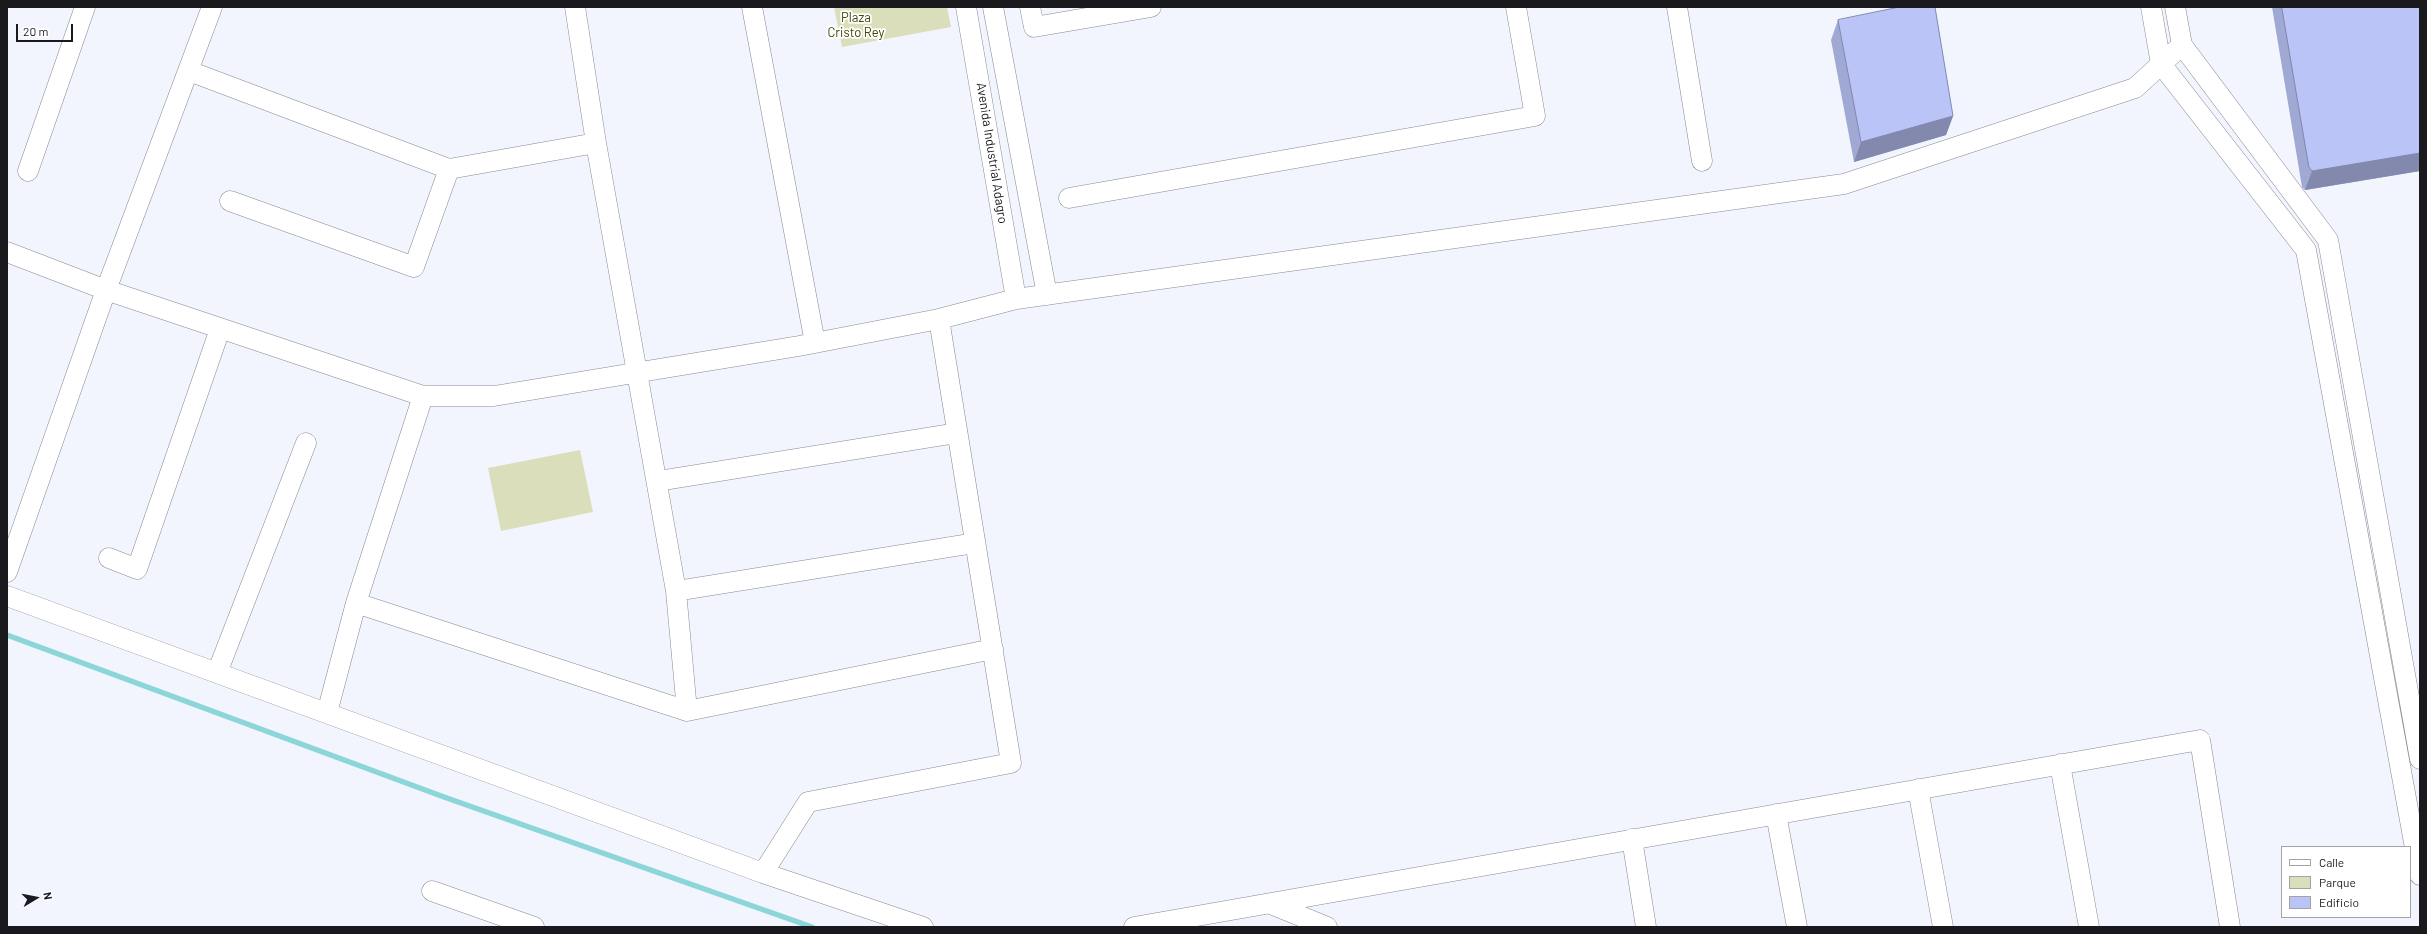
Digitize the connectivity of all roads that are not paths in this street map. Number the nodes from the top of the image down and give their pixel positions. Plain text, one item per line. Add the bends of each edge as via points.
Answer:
1 (85, 7) edge
2 (212, 7) edge
3 (575, 7) edge
4 (752, 7) edge
5 (966, 7) edge
6 (993, 7) edge
7 (1030, 7) edge
8 (1152, 7) edge
9 (1516, 7) edge
10 (1677, 7) edge
11 (2151, 7) edge
12 (2174, 7) edge
13 (2182, 45) junction
14 (2161, 64) junction
15 (188, 71) junction
16 (596, 143) junction
17 (1702, 161) dead end
18 (450, 169) junction
19 (28, 171) dead end
20 (1069, 198) dead end
21 (230, 201) dead end
22 (7, 252) edge
23 (106, 290) junction
24 (1047, 295) junction
25 (1016, 299) junction
26 (939, 319) junction
27 (220, 329) junction
28 (815, 343) junction
29 (638, 373) junction
30 (422, 396) junction
31 (957, 433) junction
32 (306, 442) dead end
33 (658, 482) junction
34 (975, 543) junction
35 (109, 558) dead end
36 (7, 572) edge
37 (676, 591) junction
38 (7, 596) edge
39 (356, 603) junction
40 (993, 649) junction
41 (217, 673) junction
42 (687, 711) junction
43 (327, 713) junction
44 (2420, 759) edge
45 (2060, 764) junction
46 (1918, 789) junction
47 (1776, 814) junction
48 (1632, 839) junction
49 (763, 873) junction
50 (2420, 875) edge
51 (432, 891) dead end
52 (1271, 904) junction
53 (525, 925) edge
54 (923, 927) edge
55 (1134, 927) edge
56 (1327, 927) edge
57 (1646, 927) edge
58 (1797, 927) edge
59 (1943, 927) edge
60 (2089, 927) edge
61 (2230, 927) edge

1 - 19 street
2 - 15 street
3 - 16 street
4 - 28 street
5 - 25 street, Avenida Industrial Adagro
6 - 24 street, Avenida Industrial Adagro
7 - 8 street via 1034,26
9 - 20 street via 1535,116
10 - 17 street
11 - 14 street
12 - 13 street
13 - 14 street
13 - 44 street via 2328,240
14 - 24 street via 2135,88 1844,184
14 - 50 street via 2306,250
15 - 18 street
15 - 23 street
16 - 18 street
16 - 29 street
18 - 21 street via 414,267
22 - 23 street
23 - 27 street
23 - 36 street
24 - 25 street
25 - 26 street
26 - 28 street
26 - 31 street
27 - 30 street
27 - 35 street via 137,569
28 - 29 street
29 - 30 street via 494,396
29 - 33 street
30 - 39 street
31 - 33 street
31 - 34 street
32 - 41 street
33 - 37 street
34 - 37 street
34 - 40 street
37 - 42 street
38 - 41 street
39 - 42 street
39 - 43 street
40 - 42 street
40 - 49 street via 1011,762 808,802
41 - 43 street
43 - 49 street
45 - 46 street
45 - 60 street
45 - 61 street via 2200,740
46 - 47 street
46 - 59 street
47 - 48 street
47 - 58 street
48 - 52 street
48 - 57 street
49 - 54 street
51 - 53 street
52 - 55 street
52 - 56 street

